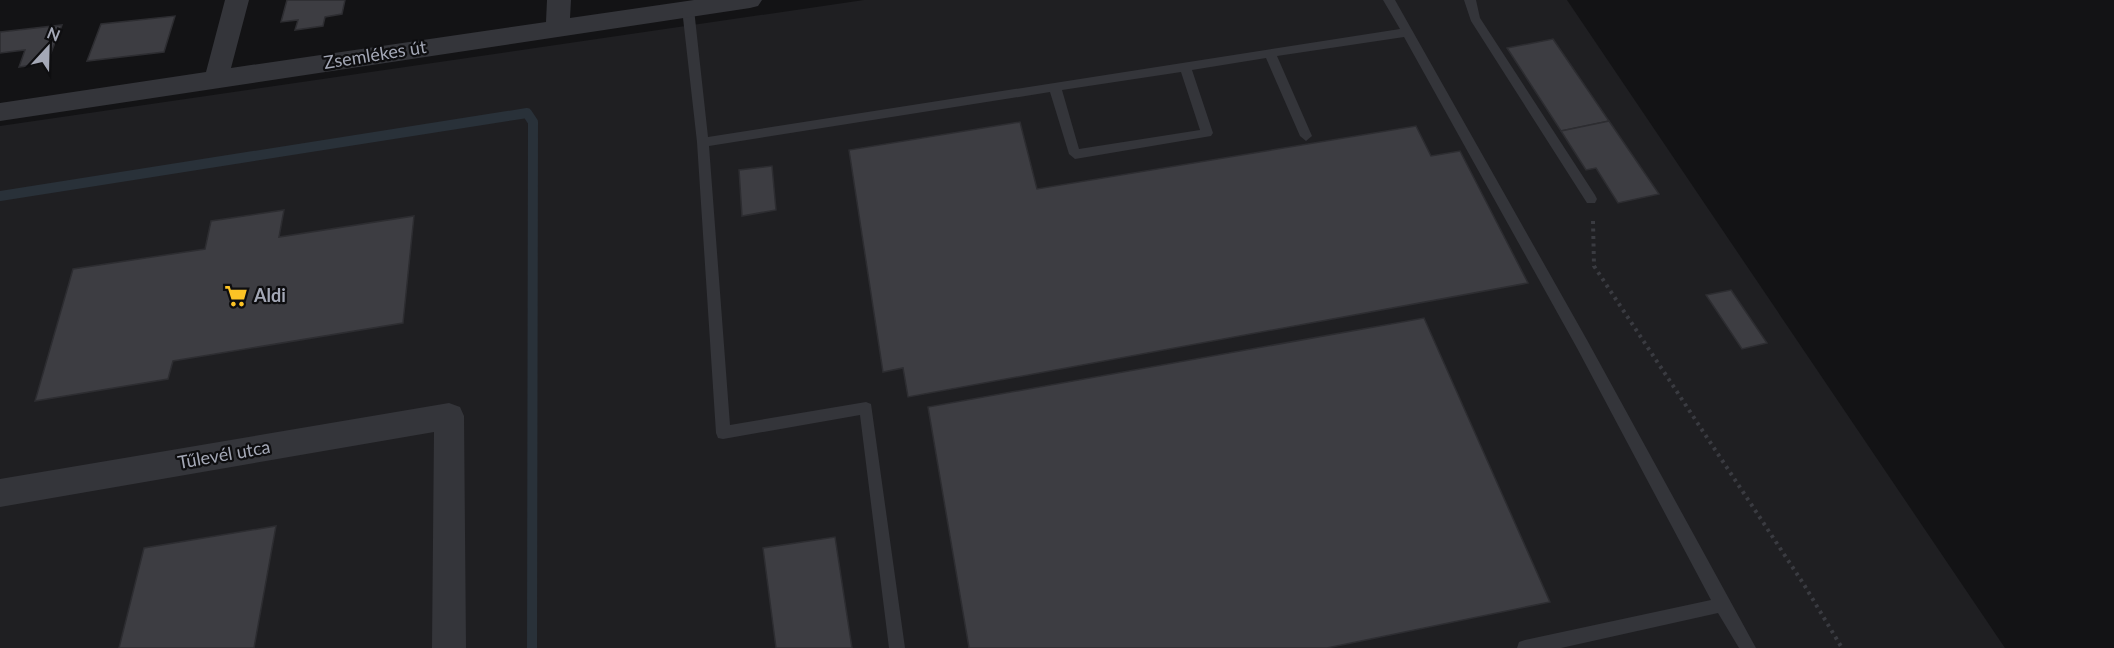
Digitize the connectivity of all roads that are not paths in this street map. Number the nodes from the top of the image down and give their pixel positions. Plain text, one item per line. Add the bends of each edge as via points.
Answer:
1 (237, 0) edge
2 (559, 0) edge
3 (750, 0) edge
4 (1389, 0) edge
5 (1470, 0) edge
6 (688, 9) junction
7 (558, 28) junction
8 (1407, 32) junction
9 (1270, 54) junction
10 (1185, 67) junction
11 (216, 80) junction
12 (1055, 88) junction
13 (0, 112) edge
14 (1306, 136) dead end
15 (703, 142) junction
16 (1591, 199) road end
17 (0, 493) edge
18 (1722, 605) junction
19 (449, 648) edge
20 (897, 648) edge
21 (1525, 648) edge
22 (1748, 648) edge

1 - 11 street
2 - 7 street
3 - 6 street, Zsemlékes út
4 - 8 lane
5 - 16 lane via 1475,18
6 - 7 street, Zsemlékes út
6 - 15 lane
7 - 11 street, Zsemlékes út
8 - 9 lane
8 - 18 lane via 1576,333
9 - 10 lane
9 - 14 lane
10 - 12 lane
10 - 12 lane via 1207,133 1075,154
11 - 13 street, Zsemlékes út
12 - 15 lane
15 - 20 lane via 723,433 866,408
17 - 19 street, Tűlevél utca via 449,416
18 - 21 lane
18 - 22 lane

